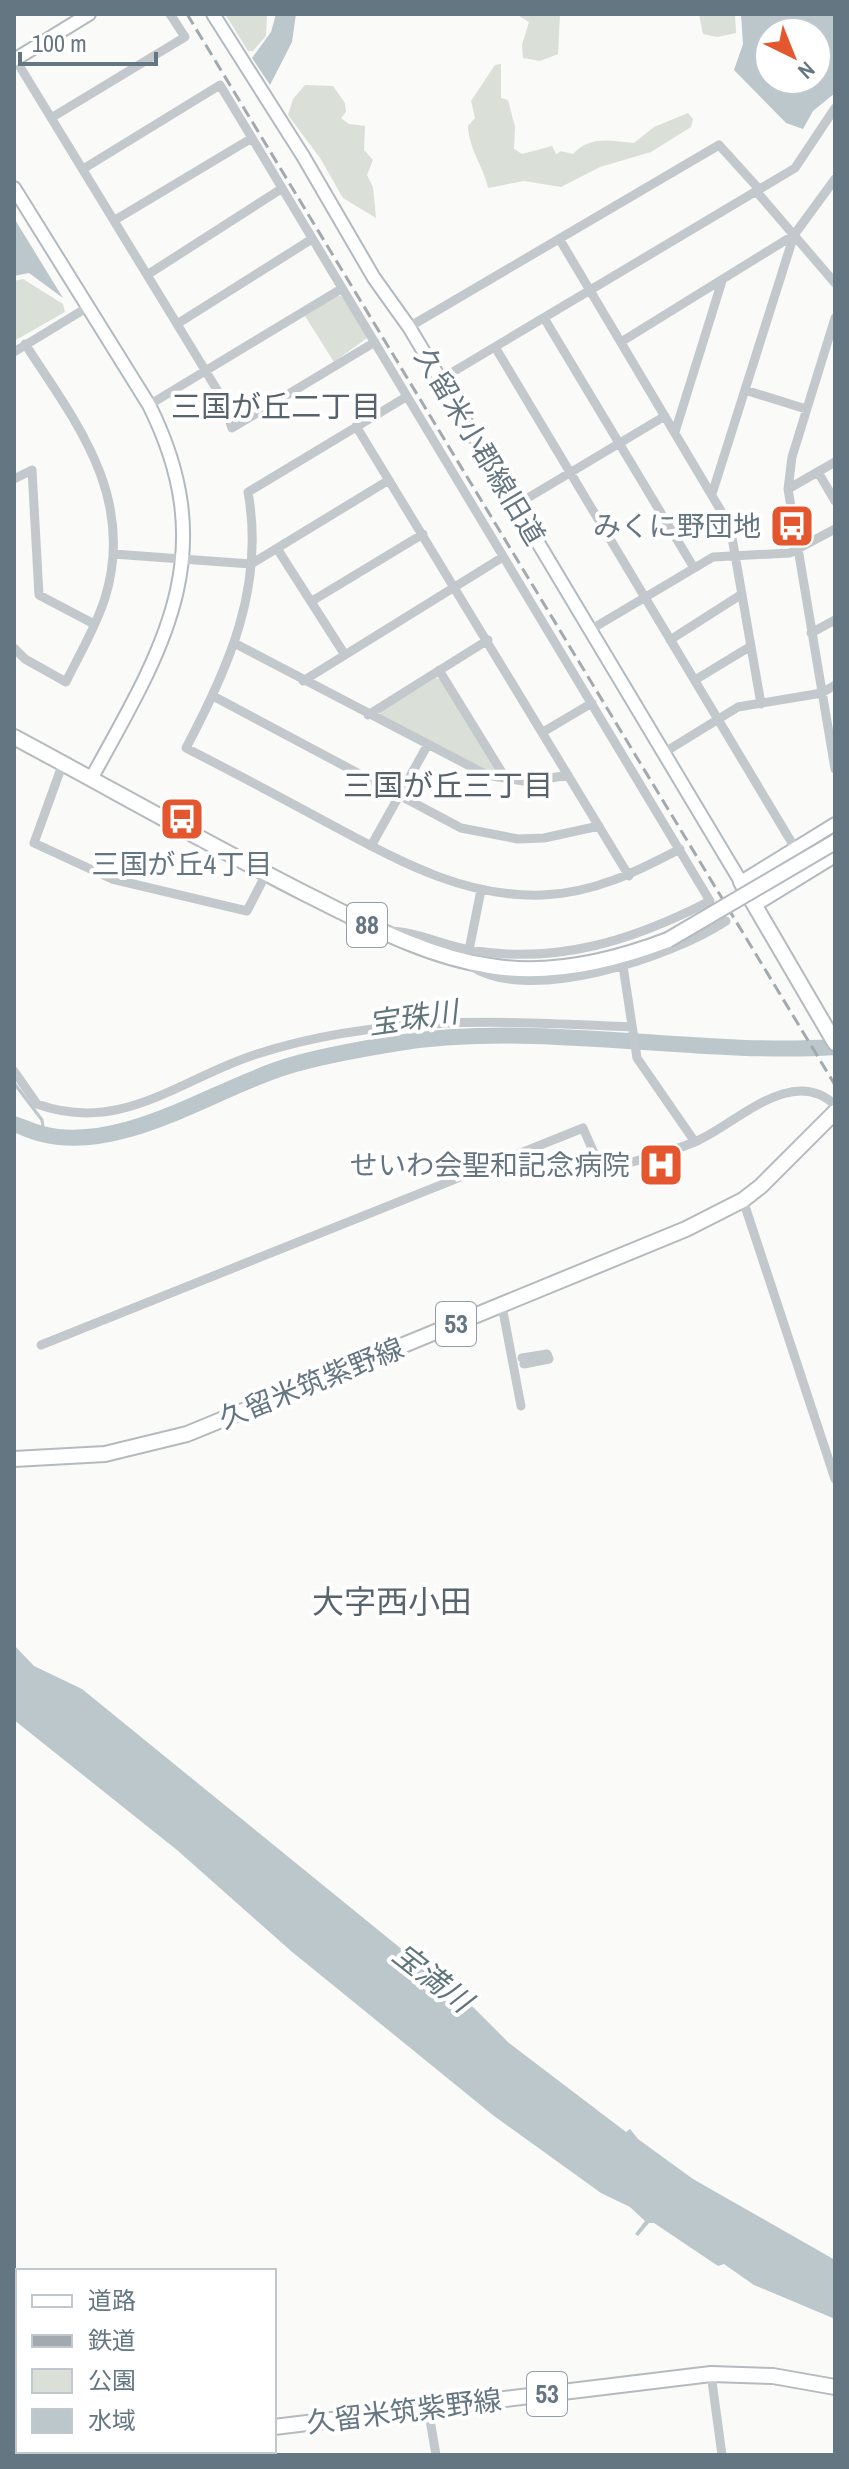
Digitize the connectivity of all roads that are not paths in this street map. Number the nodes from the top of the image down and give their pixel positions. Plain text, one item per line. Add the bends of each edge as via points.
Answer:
1 (89, 14) edge
2 (170, 14) edge
3 (213, 14) edge
4 (14, 59) edge
5 (835, 108) edge
6 (51, 118) junction
7 (253, 139) junction
8 (83, 169) junction
9 (835, 179) edge
10 (14, 188) edge
11 (281, 189) junction
12 (758, 190) junction
13 (116, 223) junction
14 (794, 235) junction
15 (312, 239) junction
16 (560, 240) junction
17 (147, 275) junction
18 (722, 281) junction
19 (835, 283) edge
20 (341, 289) junction
21 (591, 290) junction
22 (88, 307) junction
23 (544, 318) junction
24 (835, 318) edge
25 (177, 324) junction
26 (409, 327) junction
27 (375, 342) junction
28 (621, 342) junction
29 (25, 344) junction
30 (495, 347) junction
31 (14, 352) edge
32 (208, 372) junction
33 (441, 379) junction
34 (745, 390) junction
35 (406, 397) junction
36 (149, 405) junction
37 (806, 409) junction
38 (665, 416) junction
39 (356, 426) junction
40 (675, 432) junction
41 (617, 444) junction
42 (835, 462) edge
43 (570, 472) junction
44 (818, 472) junction
45 (14, 479) edge
46 (389, 480) junction
47 (788, 489) junction
48 (712, 494) junction
49 (835, 501) edge
50 (516, 505) junction
51 (835, 529) edge
52 (423, 534) junction
53 (278, 550) junction
54 (797, 551) junction
55 (113, 554) junction
56 (736, 555) junction
57 (503, 557) junction
58 (182, 561) junction
59 (251, 564) junction
60 (694, 568) junction
61 (455, 585) junction
62 (742, 594) junction
63 (643, 597) junction
64 (312, 601) junction
65 (835, 620) edge
66 (94, 624) junction
67 (590, 630) junction
68 (811, 633) junction
69 (488, 640) junction
70 (670, 640) junction
71 (236, 644) junction
72 (751, 646) junction
73 (14, 648) edge
74 (345, 655) junction
75 (439, 670) junction
76 (695, 680) junction
77 (303, 681) junction
78 (835, 685) edge
79 (822, 693) junction
80 (213, 696) junction
81 (592, 703) junction
82 (761, 704) junction
83 (368, 715) junction
84 (718, 719) junction
85 (543, 732) junction
86 (14, 737) edge
87 (833, 745) edge
88 (427, 746) junction
89 (665, 752) junction
90 (63, 763) junction
91 (835, 769) edge
92 (568, 775) junction
93 (92, 777) junction
94 (506, 779) junction
95 (399, 797) junction
96 (835, 824) edge
97 (599, 826) junction
98 (835, 842) edge
99 (371, 846) junction
100 (795, 848) junction
101 (680, 849) junction
102 (835, 856) edge
103 (266, 874) junction
104 (629, 876) junction
105 (741, 882) junction
106 (481, 890) junction
107 (755, 905) junction
108 (726, 921) dead end
109 (465, 955) junction
110 (623, 966) junction
111 (633, 1030) junction
112 (833, 1040) edge
113 (14, 1071) edge
114 (835, 1105) edge
115 (835, 1112) edge
116 (695, 1142) junction
117 (743, 1200) junction
118 (502, 1306) junction
119 (41, 1345) dead end
120 (521, 1406) dead end
121 (14, 1459) edge
122 (835, 1479) edge
123 (711, 2374) junction
124 (835, 2389) edge
125 (428, 2408) junction
126 (276, 2427) edge
127 (436, 2455) edge
128 (722, 2455) edge

1 - 4 street
2 - 6 street via 185,37
3 - 26 street, 久留米小郡線旧道
4 - 6 street
5 - 12 street via 802,162
6 - 8 street
7 - 8 street via 220,85
7 - 11 street
7 - 13 street
8 - 13 street
9 - 14 street
10 - 22 street
11 - 15 street
11 - 17 street
12 - 14 street
12 - 16 street via 719,145
12 - 21 street
13 - 17 street
14 - 18 street
14 - 19 street
14 - 34 street
15 - 20 street
15 - 25 street
16 - 21 street
16 - 26 street
17 - 25 street
18 - 28 street
18 - 40 street
20 - 27 street
20 - 32 street
21 - 23 street
21 - 28 street
22 - 29 street
22 - 36 street
23 - 30 street
23 - 41 street
24 - 37 street
25 - 32 street
26 - 33 street, 久留米小郡線旧道
27 - 32 street via 232,428
27 - 35 street
28 - 38 street
29 - 31 street
29 - 55 street via 90,443 111,509
30 - 33 street
30 - 43 street
32 - 36 street
33 - 50 street, 久留米小郡線旧道
34 - 37 street
34 - 48 street
35 - 39 street
35 - 57 street
36 - 58 street via 167,443 181,501
37 - 47 street
38 - 40 street
38 - 41 street
39 - 46 street
39 - 59 street via 248,492
40 - 48 street
41 - 43 street
41 - 60 street
42 - 44 street
43 - 50 street
43 - 63 street
44 - 47 street
44 - 49 street
45 - 66 street via 32,470 39,595
46 - 52 street
46 - 53 street
47 - 54 street
48 - 56 street via 730,526
50 - 67 street, 久留米小郡線旧道
51 - 54 street
52 - 61 street
52 - 64 street
53 - 59 street
53 - 64 street
54 - 56 street
54 - 68 street
55 - 58 street
55 - 66 street
56 - 60 street via 713,557
56 - 62 street
57 - 61 street
57 - 81 street
58 - 59 street
58 - 93 street via 174,612 160,651
59 - 71 street
60 - 63 street
61 - 69 street
61 - 74 street
62 - 70 street
62 - 72 street
63 - 67 street
63 - 70 street
64 - 74 street
65 - 68 street
66 - 73 street via 66,682
67 - 89 street, 久留米小郡線旧道
68 - 79 street
69 - 75 street
69 - 85 street
70 - 76 street
71 - 77 street
71 - 80 street
72 - 76 street
72 - 82 street
74 - 77 street
75 - 83 street
75 - 94 street
76 - 84 street
77 - 83 street
78 - 79 street
79 - 82 street
79 - 87 street
80 - 95 street
80 - 99 street via 186,748
81 - 85 street
81 - 101 street
82 - 84 street via 738,707
83 - 88 street
84 - 89 street
84 - 100 street
85 - 92 street
86 - 90 main road, 88
87 - 91 street
88 - 94 street
88 - 95 street
89 - 105 street, 久留米小郡線旧道
90 - 93 main road, 88
90 - 103 street via 34,843 112,879 247,911
92 - 94 street via 545,781
92 - 97 street
93 - 103 main road, 88
95 - 97 street via 461,828 518,839
95 - 99 street
96 - 100 street
97 - 104 street
98 - 109 main road, 88, bridge via 668,940 613,958 555,967 489,966
99 - 106 street via 423,872
100 - 105 street
101 - 104 street
101 - 109 street via 710,901 668,923 634,937 567,952
102 - 107 street
103 - 109 main road, 88 via 379,931
104 - 106 street via 544,895
105 - 107 main road
106 - 109 street
107 - 112 main road
108 - 110 street via 704,936
109 - 110 street via 485,976 557,978
110 - 111 street
111 - 113 street via 515,1020 392,1025 257,1054 126,1110 95,1114 37,1104
111 - 116 street via 636,1053
114 - 116 street via 810,1093 778,1095
115 - 117 main road, 久留米筑紫野線 / 53
116 - 119 street via 602,1171 583,1128
117 - 118 main road, 久留米筑紫野線 / 53
117 - 122 street
118 - 120 street via 518,1362
118 - 121 main road, 久留米筑紫野線 / 53 via 187,1434 105,1454
123 - 124 main road, 久留米筑紫野線 / 53 via 773,2376
123 - 125 main road, 久留米筑紫野線 / 53
123 - 128 street
125 - 126 main road, 久留米筑紫野線 / 53
125 - 127 street

